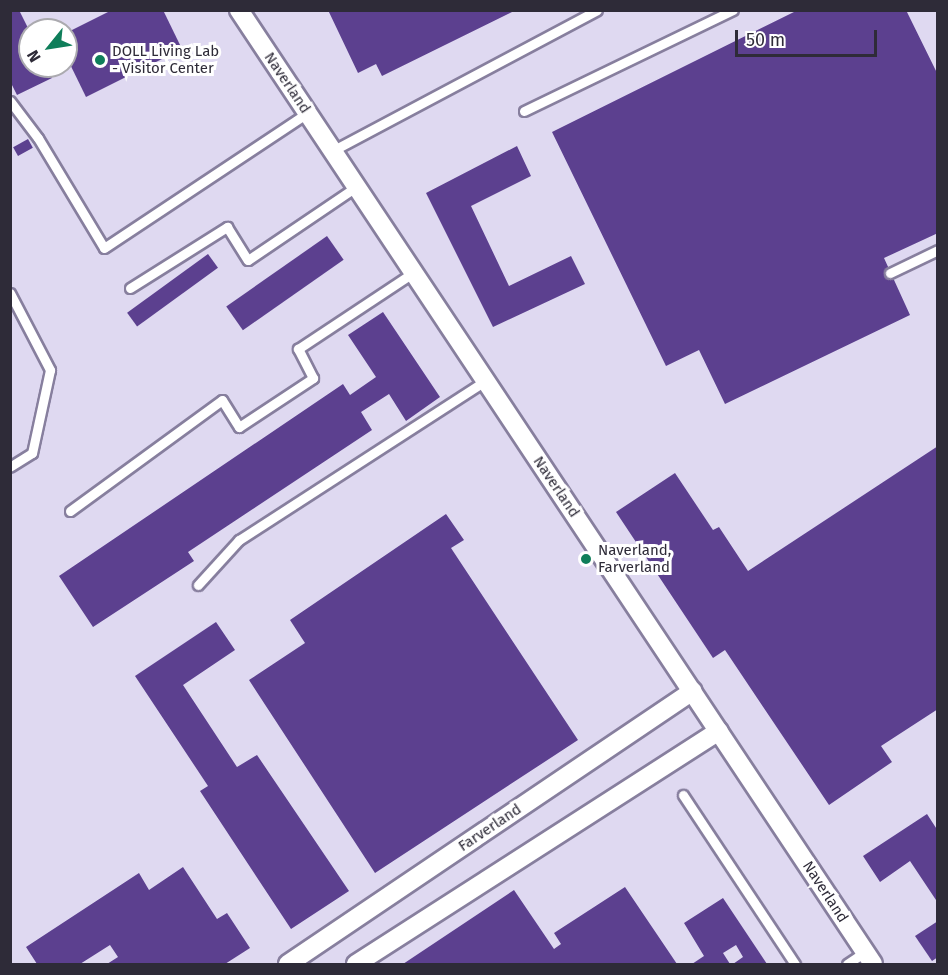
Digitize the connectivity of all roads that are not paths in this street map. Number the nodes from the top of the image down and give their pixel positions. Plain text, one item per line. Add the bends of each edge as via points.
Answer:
1 (239, 10) edge
2 (597, 10) edge
3 (732, 10) edge
4 (10, 100) edge
5 (524, 111) dead end
6 (307, 113) junction
7 (332, 151) junction
8 (356, 187) junction
9 (938, 250) edge
10 (413, 273) junction
11 (890, 273) dead end
12 (130, 288) dead end
13 (10, 293) edge
14 (485, 381) junction
15 (10, 467) edge
16 (70, 510) dead end
17 (198, 585) dead end
18 (692, 692) junction
19 (719, 731) junction
20 (683, 795) dead end
21 (869, 958) edge
22 (288, 964) edge
23 (356, 964) edge
24 (795, 964) edge
25 (847, 964) edge

1 - 6 street, Naverland
2 - 7 lane
3 - 5 lane
4 - 6 lane via 38,138 104,248
6 - 7 street, Naverland
7 - 8 street, Naverland
8 - 10 street, Naverland
8 - 12 lane via 248,260 227,227
9 - 11 lane
10 - 14 street, Naverland
10 - 16 lane via 298,349 313,378 239,427 222,400
13 - 15 lane via 50,370 32,453
14 - 17 lane via 239,540
14 - 18 street, Naverland
18 - 19 street, Naverland
18 - 22 street, Farverland
19 - 21 street, Naverland
19 - 23 street
20 - 24 lane
21 - 25 lane

